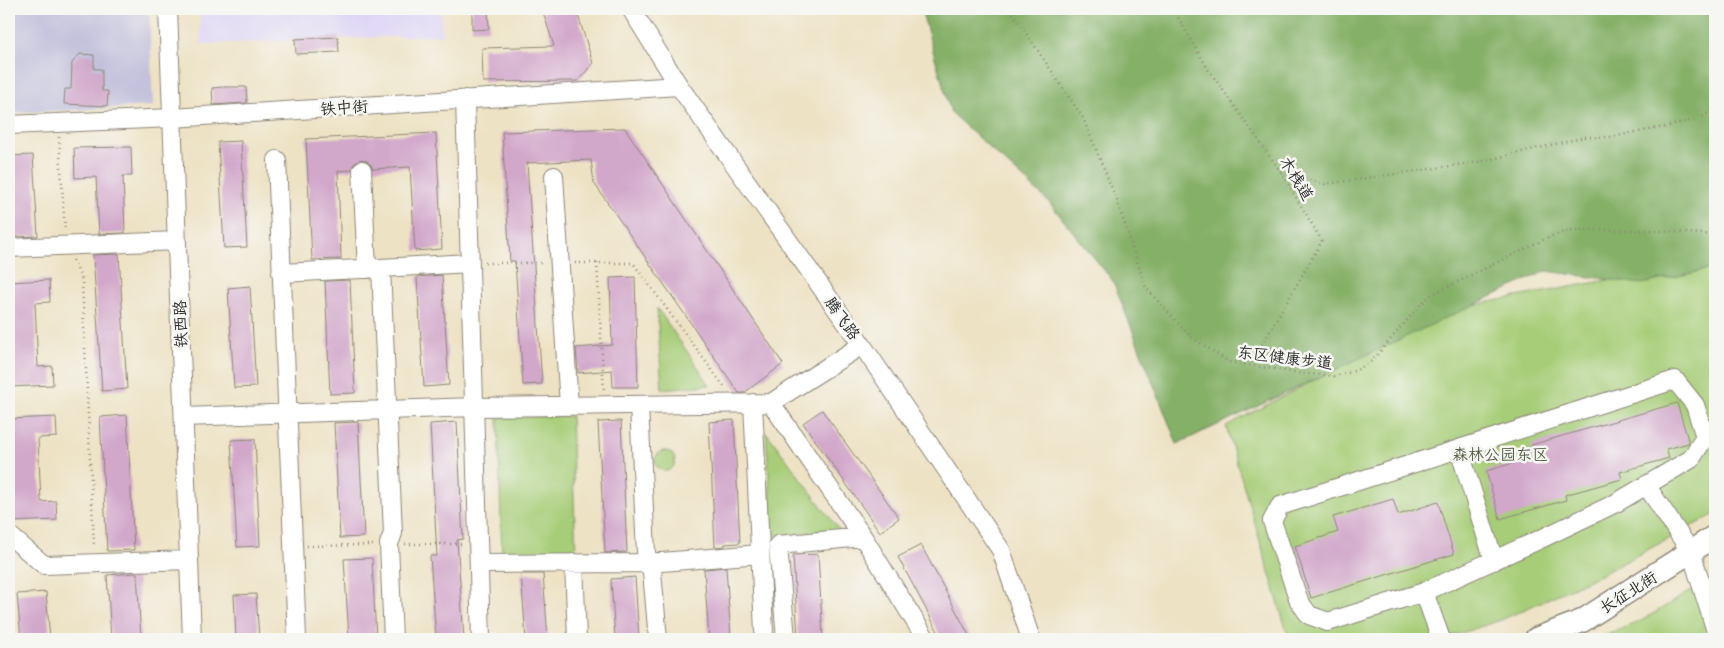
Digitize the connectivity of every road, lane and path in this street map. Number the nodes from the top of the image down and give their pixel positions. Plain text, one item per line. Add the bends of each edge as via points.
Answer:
1 (168, 9) edge
2 (632, 9) edge
3 (1010, 9) edge
4 (1173, 9) edge
5 (679, 86) junction
6 (466, 99) junction
7 (1715, 108) edge
8 (172, 118) junction
9 (58, 123) junction
10 (9, 125) edge
11 (276, 160) dead end
12 (362, 170) dead end
13 (1281, 172) junction
14 (554, 176) dead end
15 (65, 233) dead end
16 (1715, 235) edge
17 (177, 241) junction
18 (9, 248) edge
19 (72, 258) dead end
20 (470, 263) junction
21 (597, 263) junction
22 (560, 264) junction
23 (374, 268) junction
24 (281, 273) junction
25 (862, 345) junction
26 (1250, 366) junction
27 (771, 403) junction
28 (745, 404) junction
29 (639, 405) junction
30 (569, 406) junction
31 (604, 406) junction
32 (475, 407) junction
33 (388, 410) junction
34 (287, 414) junction
35 (184, 417) junction
36 (1459, 449) junction
37 (1646, 485) junction
38 (9, 536) edge
39 (1715, 536) edge
40 (863, 537) junction
41 (389, 544) junction
42 (478, 544) junction
43 (292, 546) junction
44 (1691, 552) junction
45 (760, 554) junction
46 (189, 560) junction
47 (1494, 561) junction
48 (94, 563) junction
49 (574, 563) junction
50 (649, 563) junction
51 (479, 564) junction
52 (1424, 592) junction
53 (1715, 628) edge
54 (764, 631) dead end
55 (192, 639) edge
56 (296, 639) edge
57 (393, 639) edge
58 (480, 639) edge
59 (577, 639) edge
60 (658, 639) edge
61 (786, 639) edge
62 (926, 639) edge
63 (1031, 639) edge
64 (1441, 639) edge
65 (1536, 639) edge

1 - 8 street, 铁西路
2 - 5 street, 腾飞路
3 - 26 path, 东区健康步道 via 1083,118 1116,198 1146,288 1191,337 1229,362
4 - 13 path, 木栈道 via 1208,69
5 - 6 street, 铁中街
5 - 25 street, 腾飞路
6 - 8 street, 铁中街
6 - 20 street
7 - 13 path via 1702,118 1666,127 1610,137 1585,137 1461,165 1325,184
8 - 9 street, 铁中街
8 - 17 street, 铁西路
9 - 10 street, 铁中街
9 - 15 path
11 - 24 street
12 - 23 street
13 - 26 path, 木栈道 via 1322,241
14 - 22 street
16 - 26 path, 东区健康步道 via 1648,230 1571,230 1549,237 1431,295 1372,361 1355,371 1334,376
17 - 18 street
17 - 35 street, 铁西路
19 - 48 path via 82,280
20 - 22 path
20 - 23 street
20 - 32 street
21 - 22 path
21 - 28 path via 632,263
21 - 31 path
22 - 30 street
23 - 24 street
23 - 33 street
24 - 34 street
25 - 27 street
25 - 63 street, 腾飞路 via 1001,550
27 - 28 street
27 - 40 street
28 - 29 street
28 - 45 street
29 - 31 street
29 - 50 street
30 - 31 street
30 - 32 street
32 - 33 street
32 - 42 street
33 - 34 street
33 - 41 street via 393,533
34 - 35 street
34 - 43 street
35 - 46 street, 铁西路
36 - 37 street via 1675,380 1695,405 1705,437 1691,459
36 - 47 street
36 - 52 street via 1280,506 1272,521 1299,601 1309,615 1328,622
37 - 44 street
37 - 47 street via 1616,503
38 - 48 street via 44,565
39 - 44 main road, 长征北街
40 - 61 street via 778,545
40 - 62 street
41 - 42 path
41 - 43 path
41 - 57 street
42 - 51 street
43 - 56 street
44 - 53 street
44 - 65 main road, 长征北街 via 1582,621
45 - 50 street
45 - 54 street
46 - 48 street
46 - 55 street, 铁西路
47 - 52 street
49 - 50 street
49 - 51 street
49 - 59 street
50 - 60 street
51 - 58 street
52 - 64 street

